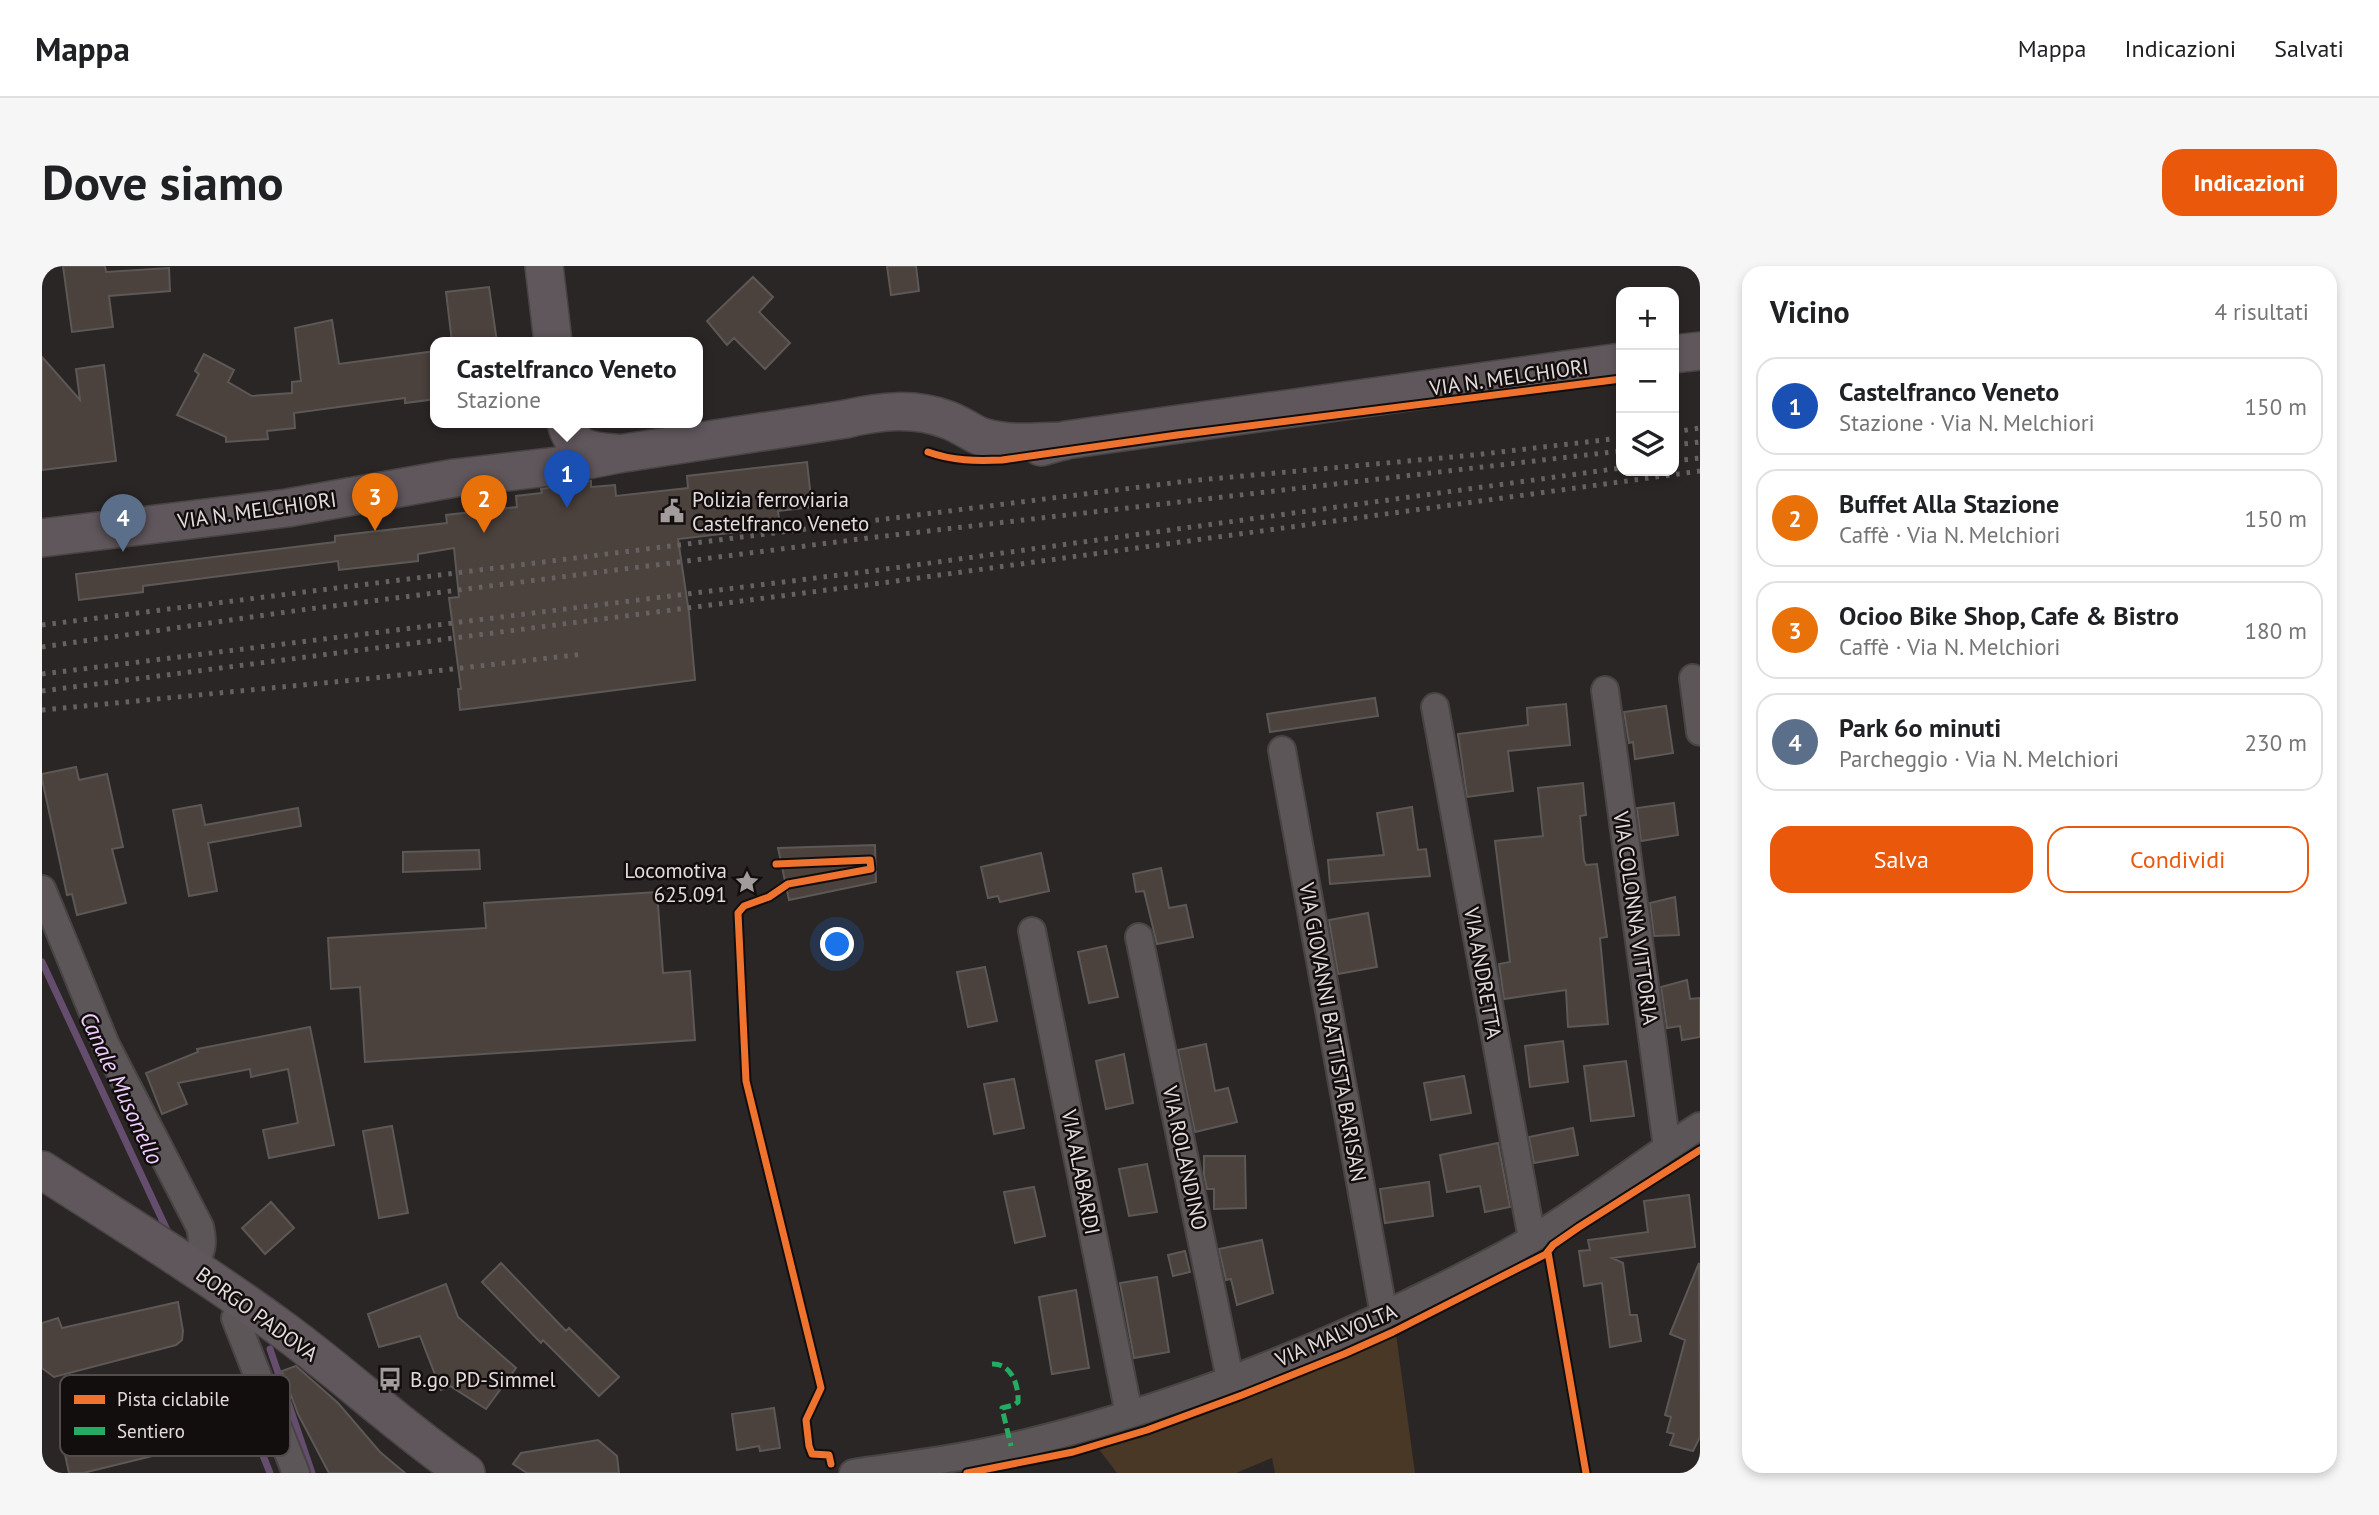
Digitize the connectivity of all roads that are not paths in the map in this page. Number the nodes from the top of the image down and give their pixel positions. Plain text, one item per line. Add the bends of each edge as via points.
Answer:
1 (544, 266) edge
2 (552, 337) edge
3 (1700, 351) edge
4 (1679, 353) edge
5 (1616, 363) edge
6 (567, 428) edge
7 (618, 454) junction
8 (512, 470) junction
9 (42, 538) edge
10 (1693, 678) dead end
11 (1605, 690) dead end
12 (1435, 707) dead end
13 (1700, 732) edge
14 (1282, 750) dead end
15 (42, 889) edge
16 (1032, 931) dead end
17 (1139, 937) dead end
18 (1700, 1126) edge
19 (1667, 1147) junction
20 (42, 1170) edge
21 (1532, 1239) junction
22 (192, 1267) junction
23 (244, 1302) junction
24 (1384, 1315) junction
25 (257, 1375) edge
26 (1230, 1379) junction
27 (1129, 1414) junction
28 (289, 1456) edge
29 (937, 1467) edge
30 (464, 1472) edge
31 (296, 1473) edge
32 (853, 1473) edge

1 - 2 street
3 - 4 street
5 - 7 street, VIA N. MELCHIORI via 1064,441 1012,443 980,436 945,419 880,411
6 - 7 street, VIA N. MELCHIORI via 578,445
6 - 8 street, VIA N. MELCHIORI via 538,459
7 - 8 street, VIA N. MELCHIORI
8 - 9 street, VIA N. MELCHIORI via 287,508
10 - 13 street
11 - 19 street, VIA COLONNA VITTORIA
12 - 21 street, VIA ANDRETTA
14 - 24 street, VIA GIOVANNI BATTISTA BARISAN
15 - 22 street via 106,1045 200,1227 203,1245
16 - 27 street, VIA ALABARDI
17 - 26 street, VIA ROLANDINO
18 - 19 street, VIA MALVOLTA
19 - 21 street, VIA MALVOLTA
20 - 22 street, BORGO PADOVA
21 - 24 street, VIA MALVOLTA
22 - 23 street, BORGO PADOVA
23 - 25 street via 234,1318
23 - 30 street, BORGO PADOVA
24 - 26 street, VIA MALVOLTA
26 - 27 street, VIA MALVOLTA
27 - 29 street, VIA MALVOLTA
28 - 31 street
29 - 32 street, VIA MALVOLTA

